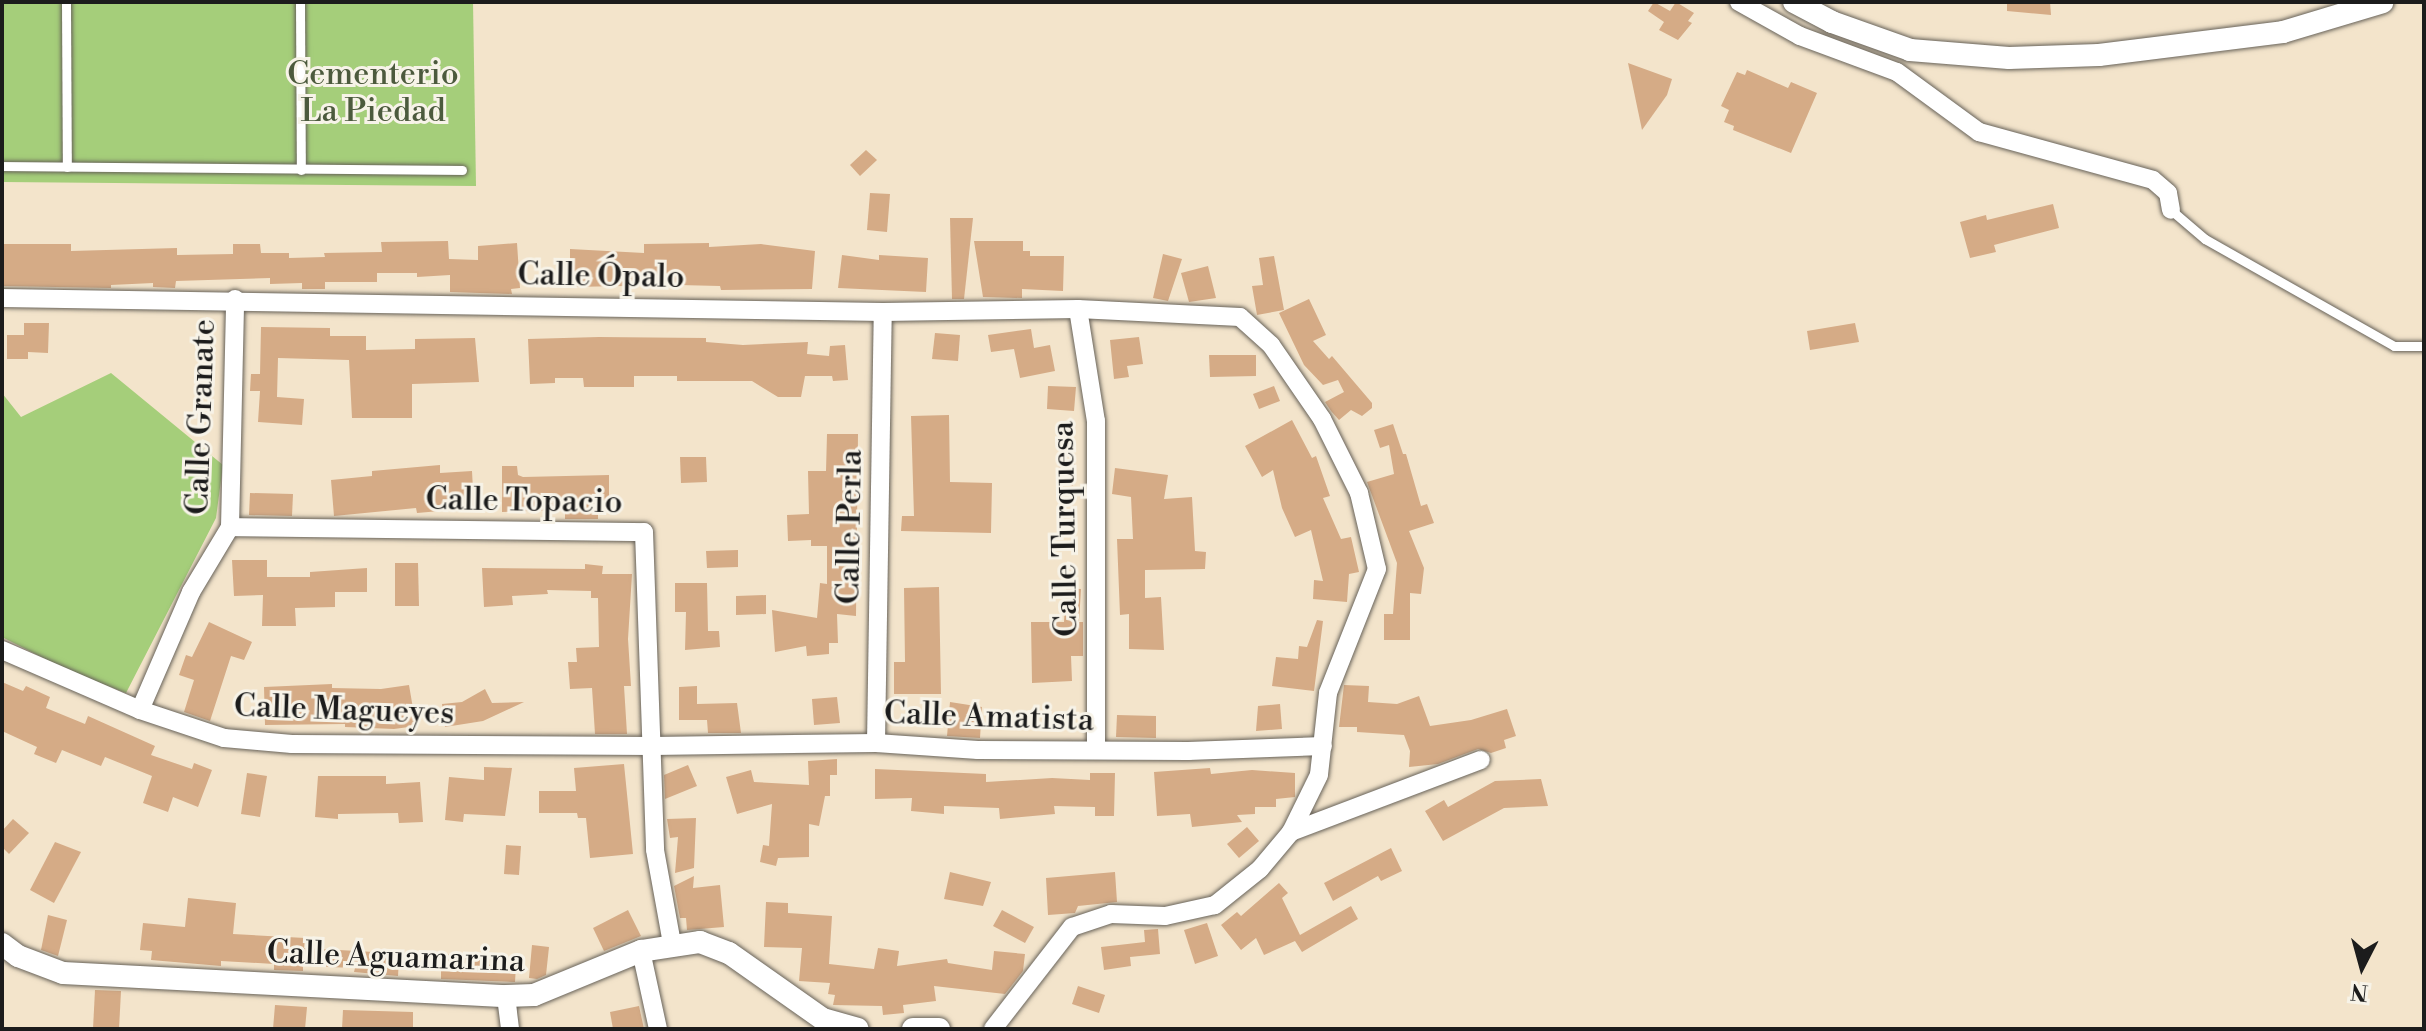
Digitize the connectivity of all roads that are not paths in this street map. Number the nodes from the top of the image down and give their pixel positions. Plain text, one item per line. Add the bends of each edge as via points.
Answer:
1 (66, 2) edge
2 (300, 2) edge
3 (1739, 2) edge
4 (1794, 2) edge
5 (2383, 2) edge
6 (1910, 50) junction
7 (1897, 72) junction
8 (2, 166) edge
9 (67, 167) junction
10 (301, 170) junction
11 (462, 170) dead end
12 (2171, 210) joint
13 (2, 298) edge
14 (235, 299) junction
15 (1078, 309) junction
16 (883, 312) junction
17 (2424, 346) edge
18 (230, 527) junction
19 (2, 650) edge
20 (140, 710) junction
21 (876, 743) junction
22 (653, 746) junction
23 (1323, 746) junction
24 (1096, 750) junction
25 (1481, 760) dead end
26 (1291, 832) junction
27 (2, 944) edge
28 (672, 944) junction
29 (641, 951) junction
30 (506, 996) junction
31 (510, 1029) edge
32 (658, 1029) edge
33 (858, 1029) edge
34 (913, 1029) edge
35 (939, 1029) edge
36 (993, 1029) edge

1 - 9 lane
2 - 10 lane
3 - 7 street via 1800,36
4 - 6 street
5 - 6 street via 2283,32 2099,55 2009,58
6 - 7 lane
7 - 12 street via 1979,132 2153,180 2168,193
8 - 9 lane
9 - 10 lane
10 - 11 lane
12 - 17 lane via 2216,245 2394,346
13 - 14 street, Calle Ópalo
14 - 16 street, Calle Ópalo
14 - 18 street, Calle Granate
15 - 16 street, Calle Ópalo
15 - 23 street, Calle Ópalo via 1240,317 1271,345 1322,419 1359,493 1377,569 1328,693
15 - 24 street, Calle Turquesa via 1096,421
16 - 21 street, Calle Perla
18 - 20 street, Calle Granate via 191,592
18 - 22 street, Calle Topacio via 644,532
19 - 20 street, Calle Magueyes
20 - 22 street, Calle Magueyes via 224,738 292,744
21 - 22 street, Calle Amatista
21 - 24 street, Calle Amatista
22 - 28 street, Calle Topacio via 655,850
23 - 24 street, Calle Amatista
23 - 26 street, Calle Ópalo via 1319,775
25 - 26 street
26 - 36 street, Calle Ópalo via 1260,869 1215,905 1165,916 1111,914 1072,927
27 - 30 street, Calle Aguamarina via 63,973
28 - 29 street, Calle Aguamarina
28 - 33 street, Calle Aguamarina via 700,942 729,953 823,1019
29 - 30 street, Calle Aguamarina via 546,991
29 - 32 street
30 - 31 street
34 - 35 street

